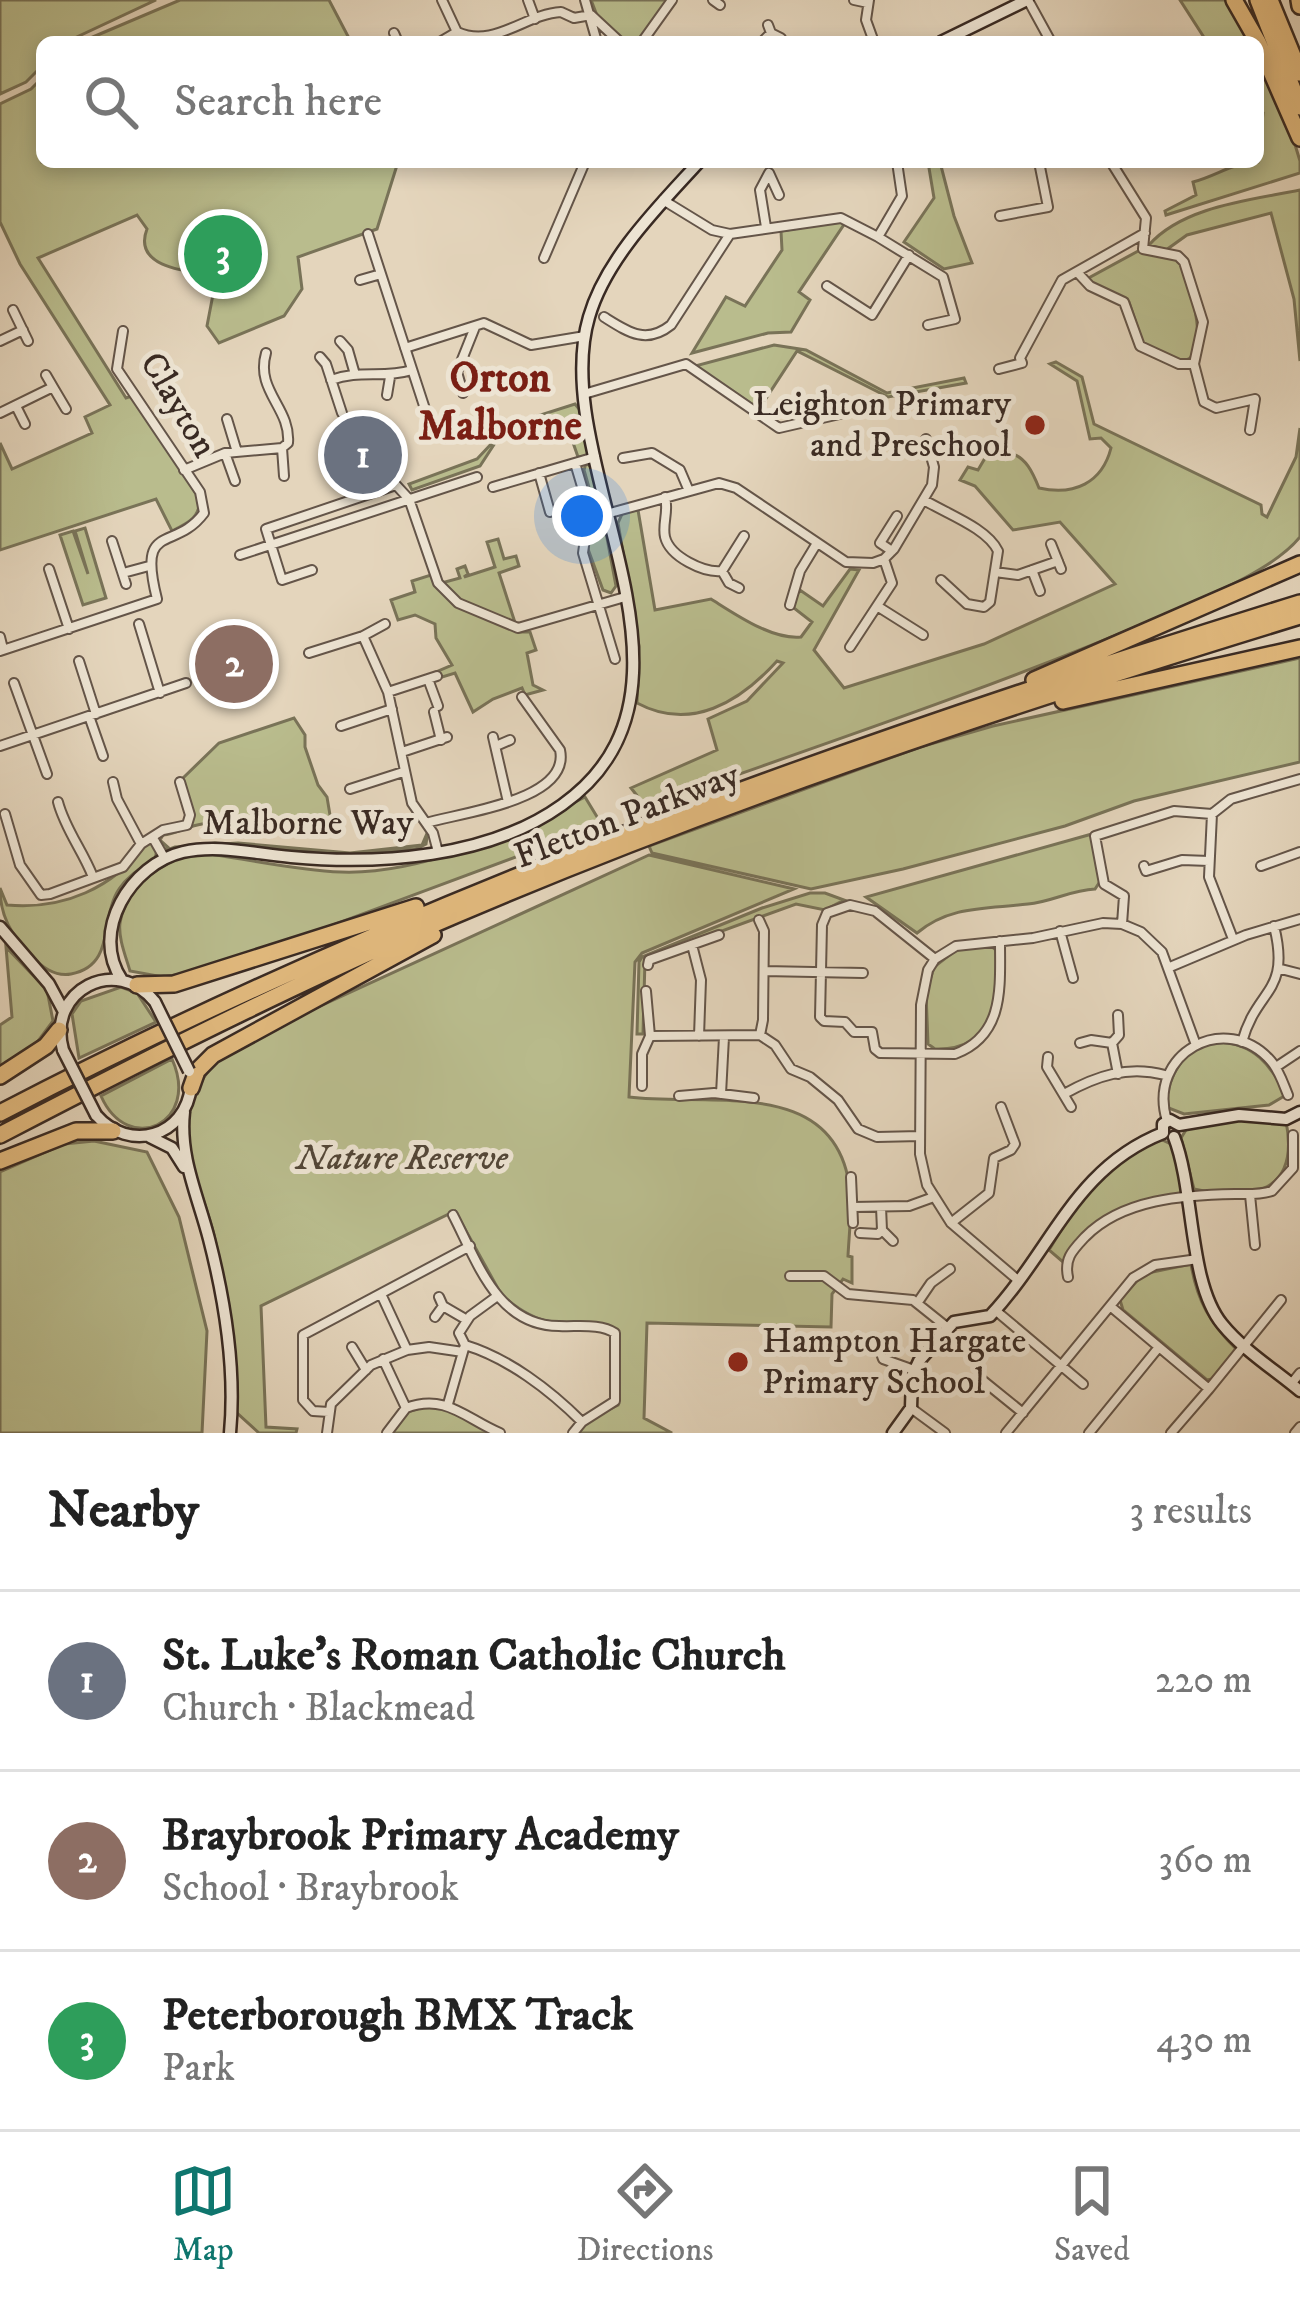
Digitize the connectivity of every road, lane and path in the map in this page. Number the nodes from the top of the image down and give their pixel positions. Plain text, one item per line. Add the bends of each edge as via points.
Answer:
1 (442, 0) edge
2 (528, 0) edge
3 (586, 0) edge
4 (672, 0) edge
5 (854, 0) edge
6 (1028, 0) edge
7 (1234, 0) edge
8 (1258, 0) edge
9 (1270, 0) edge
10 (869, 2) edge
11 (591, 15) junction
12 (536, 19) junction
13 (457, 32) junction
14 (450, 36) edge
15 (465, 36) edge
16 (491, 36) edge
17 (596, 36) edge
18 (614, 36) edge
19 (646, 36) edge
20 (872, 36) edge
21 (953, 36) edge
22 (1048, 36) edge
23 (1255, 36) edge
24 (1264, 56) edge
25 (1300, 74) edge
26 (1300, 107) edge
27 (1300, 138) edge
28 (582, 168) edge
29 (693, 168) edge
30 (898, 168) edge
31 (1040, 168) edge
32 (1118, 168) edge
33 (779, 195) dead end
34 (663, 200) junction
35 (1000, 216) dead end
36 (766, 227) junction
37 (1147, 232) junction
38 (368, 234) dead end
39 (730, 234) junction
40 (878, 237) junction
41 (909, 255) junction
42 (544, 259) dead end
43 (1077, 272) junction
44 (381, 274) junction
45 (360, 280) dead end
46 (827, 286) dead end
47 (14, 310) dead end
48 (1119, 315) dead end
49 (1132, 321) junction
50 (607, 324) dead end
51 (928, 325) dead end
52 (476, 326) junction
53 (23, 330) junction
54 (123, 331) dead end
55 (585, 336) junction
56 (0, 341) edge
57 (28, 341) dead end
58 (340, 341) dead end
59 (405, 348) junction
60 (320, 357) dead end
61 (261, 360) dead end
62 (1194, 364) junction
63 (999, 369) dead end
64 (412, 370) junction
65 (354, 371) junction
66 (46, 375) dead end
67 (390, 377) junction
68 (331, 380) junction
69 (52, 387) junction
70 (463, 393) dead end
71 (584, 394) junction
72 (387, 395) dead end
73 (16, 406) junction
74 (66, 409) dead end
75 (0, 413) edge
76 (343, 413) dead end
77 (844, 413) dead end
78 (427, 415) dead end
79 (226, 419) dead end
80 (25, 424) dead end
81 (1250, 430) dead end
82 (926, 439) dead end
83 (282, 448) junction
84 (237, 452) junction
85 (226, 453) junction
86 (597, 457) junction
87 (623, 458) dead end
88 (575, 463) junction
89 (184, 470) junction
90 (538, 473) junction
91 (284, 476) dead end
92 (476, 477) dead end
93 (235, 482) dead end
94 (493, 487) dead end
95 (689, 491) junction
96 (665, 497) junction
97 (409, 499) junction
98 (924, 500) junction
99 (550, 512) dead end
100 (610, 512) junction
101 (897, 516) dead end
102 (744, 536) dead end
103 (112, 541) dead end
104 (817, 543) junction
105 (272, 544) junction
106 (1051, 544) dead end
107 (241, 555) dead end
108 (888, 555) junction
109 (1300, 564) edge
110 (148, 566) junction
111 (49, 569) dead end
112 (312, 570) dead end
113 (722, 571) junction
114 (1032, 571) junction
115 (995, 572) junction
116 (123, 573) junction
117 (941, 580) dead end
118 (126, 584) dead end
119 (739, 589) dead end
120 (1040, 591) dead end
121 (627, 597) junction
122 (1300, 603) edge
123 (599, 604) junction
124 (790, 605) dead end
125 (877, 606) junction
126 (1300, 616) edge
127 (139, 624) dead end
128 (385, 624) dead end
129 (68, 629) junction
130 (923, 634) dead end
131 (363, 636) junction
132 (0, 637) edge
133 (850, 647) dead end
134 (1300, 648) edge
135 (2, 650) edge
136 (308, 653) dead end
137 (615, 659) dead end
138 (79, 661) dead end
139 (14, 683) dead end
140 (186, 683) dead end
141 (388, 692) junction
142 (160, 693) junction
143 (522, 697) dead end
144 (990, 703) junction
145 (392, 709) junction
146 (93, 715) junction
147 (973, 722) junction
148 (340, 726) dead end
149 (32, 735) junction
150 (510, 740) dead end
151 (0, 746) edge
152 (402, 752) junction
153 (103, 756) dead end
154 (403, 772) junction
155 (47, 774) dead end
156 (1300, 778) edge
157 (113, 782) dead end
158 (180, 782) dead end
159 (350, 789) dead end
160 (58, 802) dead end
161 (508, 802) junction
162 (5, 814) dead end
163 (1212, 814) junction
164 (426, 823) junction
165 (153, 838) junction
166 (141, 844) junction
167 (439, 852) junction
168 (1300, 853) edge
169 (165, 859) junction
170 (1209, 861) junction
171 (544, 865) junction
172 (1144, 866) dead end
173 (1261, 866) dead end
174 (93, 877) junction
175 (504, 896) junction
176 (1300, 919) edge
177 (759, 920) dead end
178 (1122, 924) junction
179 (1274, 926) junction
180 (1060, 932) junction
181 (719, 934) dead end
182 (2, 936) edge
183 (1233, 939) junction
184 (1000, 941) junction
185 (692, 945) junction
186 (112, 946) junction
187 (935, 959) junction
188 (648, 965) dead end
189 (1170, 967) junction
190 (1281, 969) junction
191 (764, 971) junction
192 (820, 972) junction
193 (863, 973) dead end
194 (1300, 974) edge
195 (1073, 978) dead end
196 (96, 981) junction
197 (130, 982) junction
198 (49, 984) junction
199 (80, 989) junction
200 (646, 991) dead end
201 (64, 1010) junction
202 (1118, 1015) dead end
203 (59, 1030) junction
204 (760, 1035) junction
205 (650, 1036) junction
206 (700, 1036) junction
207 (724, 1037) junction
208 (1242, 1042) junction
209 (1080, 1043) dead end
210 (1112, 1043) junction
211 (1196, 1045) junction
212 (1300, 1051) edge
213 (923, 1055) junction
214 (1046, 1064) dead end
215 (1276, 1067) junction
216 (1118, 1074) junction
217 (0, 1076) edge
218 (1165, 1076) junction
219 (190, 1079) junction
220 (642, 1086) dead end
221 (721, 1094) junction
222 (1064, 1094) junction
223 (1288, 1095) dead end
224 (679, 1096) dead end
225 (754, 1098) dead end
226 (1000, 1104) dead end
227 (1071, 1107) dead end
228 (1300, 1109) edge
229 (0, 1112) edge
230 (184, 1112) junction
231 (1171, 1129) junction
232 (113, 1130) junction
233 (0, 1135) edge
234 (1293, 1135) dead end
235 (148, 1136) junction
236 (920, 1136) junction
237 (0, 1162) edge
238 (1296, 1169) edge
239 (189, 1175) junction
240 (851, 1178) dead end
241 (1250, 1195) junction
242 (932, 1198) junction
243 (1190, 1198) junction
244 (854, 1207) junction
245 (881, 1208) junction
246 (453, 1215) dead end
247 (854, 1223) dead end
248 (951, 1223) junction
249 (882, 1230) junction
250 (860, 1233) dead end
251 (893, 1241) dead end
252 (1255, 1245) dead end
253 (470, 1246) junction
254 (1199, 1259) junction
255 (950, 1269) dead end
256 (1064, 1270) dead end
257 (790, 1276) dead end
258 (1019, 1281) junction
259 (381, 1294) junction
260 (496, 1297) junction
261 (918, 1302) junction
262 (1277, 1302) dead end
263 (995, 1310) junction
264 (1107, 1310) junction
265 (435, 1317) dead end
266 (467, 1320) junction
267 (948, 1328) junction
268 (878, 1345) dead end
269 (1245, 1346) junction
270 (352, 1347) dead end
271 (1159, 1347) junction
272 (464, 1349) junction
273 (407, 1350) junction
274 (383, 1359) junction
275 (883, 1359) junction
276 (1061, 1365) junction
277 (366, 1370) junction
278 (878, 1370) dead end
279 (914, 1370) junction
280 (981, 1378) dead end
281 (1297, 1383) edge
282 (1083, 1384) dead end
283 (1209, 1389) junction
284 (448, 1404) junction
285 (406, 1408) junction
286 (911, 1408) junction
287 (328, 1412) junction
288 (1023, 1413) junction
289 (582, 1422) junction
290 (230, 1433) edge
291 (328, 1433) edge
292 (387, 1433) edge
293 (500, 1433) edge
294 (573, 1433) edge
295 (892, 1433) edge
296 (945, 1433) edge
297 (1006, 1433) edge
298 (1089, 1433) edge
299 (1171, 1433) edge

1 - 13 street
2 - 12 street
3 - 11 street
4 - 19 street
5 - 10 street
6 - 21 street
6 - 22 street
7 - 23 highway
8 - 26 highway
9 - 25 highway
10 - 20 street
11 - 12 street
11 - 17 street
11 - 18 street
12 - 16 street
13 - 14 street
13 - 15 street
24 - 27 highway
28 - 42 street
29 - 34 street, Malborne Way
30 - 40 street via 902,196
31 - 35 street via 1048,207
32 - 37 street
33 - 36 street via 770,173 760,190
34 - 39 street
34 - 55 street, Malborne Way via 612,269
36 - 39 street
36 - 40 street via 841,218
37 - 43 street
37 - 62 street via 1142,249 1184,262 1204,331
38 - 44 street
39 - 50 street via 670,327 644,338
40 - 41 street
41 - 46 street via 872,315
41 - 51 street via 943,278 950,294 955,319
43 - 49 street via 1124,302
43 - 63 street via 1062,280 1022,364
44 - 45 street
44 - 59 street
47 - 53 street
48 - 49 street
49 - 62 street via 1140,346
52 - 55 street via 537,346
52 - 59 street
52 - 70 street via 457,372
53 - 56 street
53 - 57 street
54 - 89 street, Clayton via 118,369
55 - 71 street, Malborne Way
58 - 65 street
59 - 64 street
60 - 68 street
61 - 83 street via 265,390 288,424
62 - 81 street via 1204,402 1216,408 1255,399
64 - 67 street
64 - 78 street
65 - 67 street
65 - 68 street
66 - 69 street
67 - 72 street
68 - 76 street
69 - 73 street
69 - 74 street
71 - 77 street via 686,364 779,428
71 - 86 street, Malborne Way
73 - 75 street
73 - 80 street
79 - 84 street
82 - 98 street via 934,480
83 - 84 street
83 - 91 street
84 - 85 street
85 - 89 street
85 - 93 street
86 - 88 street
86 - 100 street, Malborne Way
87 - 95 street via 652,453 680,470
88 - 90 street
88 - 123 street via 589,510 583,553
89 - 110 street, Clayton via 204,513 166,536
90 - 94 street
90 - 99 street
92 - 97 street
95 - 96 street
95 - 104 street via 719,483 736,488
96 - 100 street
96 - 113 street via 670,548 705,571
97 - 105 street
97 - 105 street via 396,485 266,529
97 - 123 street via 438,583 458,603 518,628
98 - 108 street
98 - 115 street via 982,530 995,544
100 - 121 street, Malborne Way
101 - 108 street via 880,543
102 - 113 street
103 - 116 street
104 - 108 street via 851,564
104 - 124 street
105 - 107 street
105 - 112 street via 282,580
106 - 114 street via 1059,565
108 - 125 street via 892,583
109 - 144 highway
110 - 116 street
110 - 129 street, Clayton via 157,599
111 - 129 street
113 - 119 street
114 - 115 street
114 - 120 street
115 - 117 street via 984,607 967,604
116 - 118 street
121 - 123 street
121 - 167 street, Malborne Way via 631,693 602,764 564,804 493,838
122 - 144 highway, Fletton Parkway
123 - 137 street
125 - 130 street
125 - 133 street
126 - 147 highway, Fletton Parkway
127 - 142 street
128 - 131 street
129 - 135 street, Clayton
131 - 136 street
131 - 141 street
132 - 135 street, Clayton
134 - 147 highway
138 - 146 street
139 - 149 street
140 - 142 street
141 - 145 street
141 - 152 street via 432,677 444,738
142 - 146 street
143 - 161 street via 562,760 546,783
144 - 171 highway, Fletton Parkway
145 - 148 street
145 - 152 street
146 - 149 street
146 - 153 street
147 - 175 highway, Fletton Parkway
149 - 151 street
149 - 155 street
150 - 161 street via 494,741
152 - 154 street
154 - 159 street
154 - 164 street
156 - 163 street via 1231,799
157 - 166 street
158 - 165 street via 187,824
160 - 174 street
161 - 164 street
162 - 174 street via 20,865 41,895
163 - 170 street
163 - 178 street via 1174,811 1095,836 1104,884 1124,896
164 - 167 street
165 - 166 street
165 - 169 street
166 - 174 street via 123,867
167 - 169 street, Malborne Way via 358,860 204,849
168 - 173 street
169 - 186 street, Malborne Way via 126,892
170 - 172 street
170 - 183 street
171 - 197 highway via 174,984
171 - 229 highway, Fletton Parkway via 310,961
175 - 219 highway via 213,1055
175 - 233 highway, Fletton Parkway via 319,976
176 - 179 street
177 - 191 street
178 - 180 street
178 - 189 street via 1154,943
179 - 183 street
179 - 190 street
180 - 184 street
180 - 195 street
181 - 185 street
182 - 198 street
183 - 189 street
184 - 187 street via 956,946
184 - 213 street via 1001,984 987,1033 955,1054
185 - 188 street
185 - 206 street
186 - 196 street, Malborne Way
186 - 197 street via 116,970
187 - 192 street via 875,911 850,905 827,913 821,925
187 - 213 street via 923,984
189 - 211 street
190 - 194 street
190 - 208 street
191 - 192 street
191 - 204 street
192 - 193 street
192 - 213 street via 824,1021 872,1032 880,1053
196 - 197 street
196 - 199 street
197 - 219 street, bridge via 155,1002
198 - 199 street
198 - 201 street
199 - 201 street
200 - 205 street
201 - 203 street
202 - 210 street
203 - 217 highway
203 - 232 street, bridge via 96,1115
204 - 207 street
204 - 236 street via 791,1069 838,1100 858,1130
205 - 206 street
205 - 220 street
206 - 207 street
207 - 221 street
208 - 211 street
208 - 215 street
209 - 210 street
210 - 216 street
211 - 218 street
212 - 215 street
213 - 236 street
214 - 222 street
215 - 223 street
216 - 218 street via 1144,1069
216 - 222 street
218 - 231 street
219 - 230 street
221 - 224 street
221 - 225 street
222 - 227 street
226 - 248 street via 1015,1144 990,1164 989,1193
228 - 231 street via 1286,1119 1223,1116
230 - 235 street
230 - 239 street
231 - 243 street
231 - 258 street via 1094,1176
232 - 235 street
232 - 237 highway via 76,1131
234 - 238 street
235 - 239 street via 172,1148
236 - 242 street
238 - 241 street via 1272,1191
239 - 290 street via 228,1342
240 - 244 street
241 - 243 street
241 - 252 street
242 - 245 street
242 - 248 street
243 - 254 street
243 - 256 street via 1121,1211 1096,1226
244 - 245 street
244 - 247 street
245 - 249 street
246 - 253 street
248 - 258 street
249 - 250 street
249 - 251 street
253 - 259 street
253 - 260 street
254 - 264 street via 1145,1269
254 - 269 street via 1210,1304
255 - 261 street
257 - 261 street via 824,1276 848,1294
258 - 263 street
259 - 273 street
259 - 287 street via 300,1340 306,1407
260 - 266 street
260 - 289 street via 549,1326 615,1333 615,1401
261 - 267 street
262 - 269 street
263 - 267 street
263 - 276 street
264 - 271 street
264 - 276 street
265 - 266 street via 441,1301
266 - 272 street via 459,1333
267 - 279 street
268 - 275 street
269 - 281 street
269 - 283 street
270 - 277 street
271 - 283 street
271 - 298 street
272 - 273 street
272 - 284 street
272 - 289 street via 490,1354
273 - 274 street
274 - 277 street
274 - 285 street
275 - 278 street
275 - 279 street
276 - 282 street
276 - 288 street
277 - 287 street
279 - 286 street
280 - 288 street
283 - 299 street
284 - 285 street
284 - 293 street
285 - 292 street
286 - 295 street
286 - 296 street
287 - 291 street
288 - 297 street
289 - 294 street

